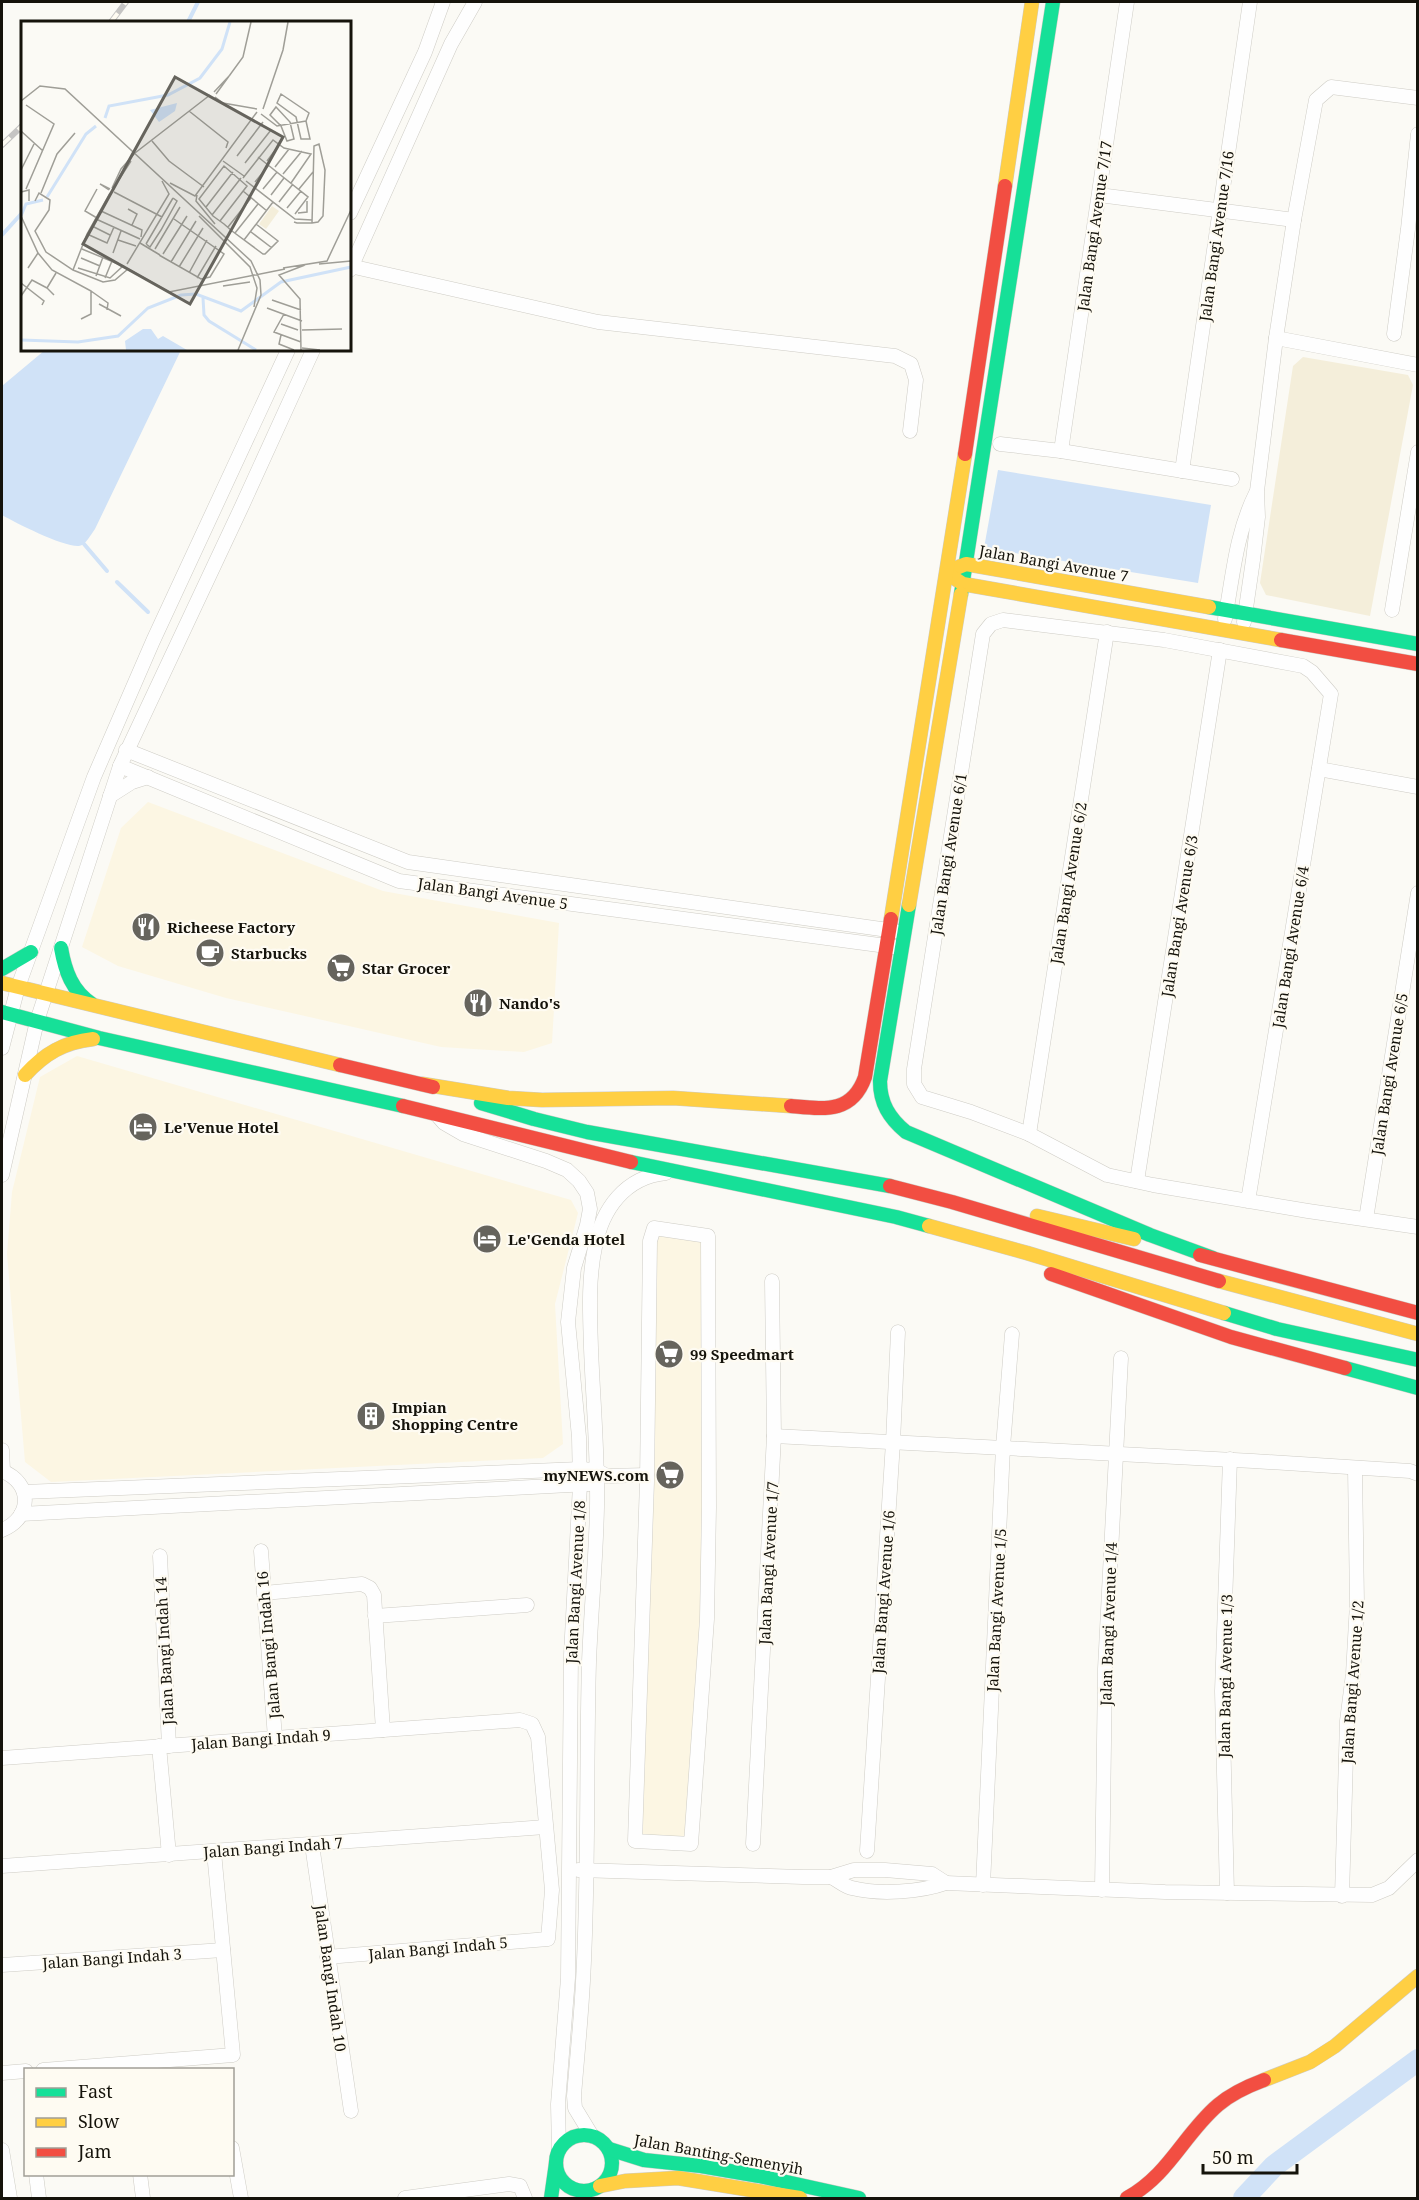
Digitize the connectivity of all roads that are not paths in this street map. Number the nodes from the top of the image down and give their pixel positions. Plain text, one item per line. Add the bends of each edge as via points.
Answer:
1 (443, 2) edge
2 (475, 2) edge
3 (1032, 2) edge
4 (1053, 2) edge
5 (1127, 2) edge
6 (1250, 2) edge
7 (1418, 98) edge
8 (1418, 134) edge
9 (1099, 195) junction
10 (1220, 210) junction
11 (351, 211) edge
12 (1294, 220) junction
13 (351, 266) edge
14 (351, 268) edge
15 (1394, 334) dead end
16 (1276, 338) junction
17 (288, 351) edge
18 (313, 351) edge
19 (1418, 364) edge
20 (910, 431) dead end
21 (1000, 444) dead end
22 (1061, 451) junction
23 (1418, 452) edge
24 (1182, 471) junction
25 (1232, 479) dead end
26 (1257, 491) junction
27 (966, 564) junction
28 (947, 573) junction
29 (963, 584) junction
30 (169, 608) junction
31 (1226, 610) junction
32 (1392, 610) dead end
33 (1245, 614) junction
34 (189, 618) junction
35 (1223, 630) junction
36 (1107, 632) junction
37 (1242, 633) junction
38 (1418, 644) edge
39 (1220, 650) junction
40 (1418, 664) edge
41 (119, 720) junction
42 (137, 727) junction
43 (126, 750) junction
44 (149, 759) junction
45 (116, 760) junction
46 (1319, 769) junction
47 (94, 777) junction
48 (148, 777) junction
49 (1418, 788) edge
50 (110, 796) junction
51 (1418, 893) edge
52 (889, 930) junction
53 (904, 932) junction
54 (886, 946) junction
55 (62, 948) junction
56 (902, 948) junction
57 (31, 952) junction
58 (2, 969) edge
59 (2, 983) edge
60 (18, 987) junction
61 (45, 994) junction
62 (101, 1008) junction
63 (6, 1013) edge
64 (37, 1021) junction
65 (99, 1038) junction
66 (2, 1048) edge
67 (25, 1075) junction
68 (422, 1084) junction
69 (436, 1114) junction
70 (1029, 1134) junction
71 (680, 1173) junction
72 (2, 1175) edge
73 (1137, 1181) junction
74 (913, 1191) junction
75 (1248, 1201) junction
76 (896, 1217) junction
77 (1366, 1219) junction
78 (1418, 1227) edge
79 (1213, 1258) junction
80 (772, 1281) dead end
81 (1418, 1313) edge
82 (897, 1332) dead end
83 (1012, 1334) dead end
84 (1418, 1334) edge
85 (1121, 1358) dead end
86 (1418, 1360) edge
87 (1418, 1388) edge
88 (774, 1436) junction
89 (893, 1442) junction
90 (1003, 1447) junction
91 (2, 1450) edge
92 (1114, 1453) junction
93 (1230, 1459) junction
94 (1355, 1468) junction
95 (580, 1469) junction
96 (2, 1471) edge
97 (1418, 1474) edge
98 (647, 1475) junction
99 (600, 1476) junction
100 (580, 1485) junction
101 (24, 1492) junction
102 (21, 1514) junction
103 (2, 1530) edge
104 (261, 1551) dead end
105 (160, 1556) dead end
106 (264, 1593) junction
107 (527, 1605) dead end
108 (375, 1617) junction
109 (383, 1730) junction
110 (275, 1738) junction
111 (164, 1746) junction
112 (2, 1758) edge
113 (545, 1827) junction
114 (753, 1844) dead end
115 (312, 1845) junction
116 (867, 1851) dead end
117 (214, 1852) junction
118 (169, 1855) junction
119 (1418, 1860) edge
120 (2, 1866) edge
121 (570, 1870) junction
122 (585, 1870) junction
123 (831, 1877) junction
124 (946, 1883) junction
125 (983, 1885) junction
126 (1102, 1890) junction
127 (1227, 1893) junction
128 (1342, 1896) junction
129 (223, 1950) junction
130 (327, 1957) junction
131 (2, 1965) edge
132 (1418, 1976) edge
133 (216, 2063) edge
134 (127, 2066) edge
135 (85, 2068) edge
136 (2, 2073) edge
137 (24, 2075) edge
138 (351, 2111) dead end
139 (592, 2136) junction
140 (609, 2149) junction
141 (2, 2150) edge
142 (558, 2155) junction
143 (234, 2159) edge
144 (36, 2176) edge
145 (140, 2176) edge
146 (522, 2192) edge
147 (589, 2192) edge
148 (10, 2199) edge
149 (39, 2199) edge
150 (143, 2199) edge
151 (241, 2199) edge
152 (405, 2199) edge
153 (551, 2199) edge
154 (800, 2199) edge
155 (860, 2199) edge
156 (1127, 2199) edge

1 - 11 street via 425,52
2 - 13 street via 451,44
3 - 28 main road
4 - 27 main road
5 - 9 street, Jalan Bangi Avenue 7/17
6 - 10 street, Jalan Bangi Avenue 7/16
7 - 12 street via 1331,87 1316,100
8 - 15 street
9 - 10 street
9 - 22 street, Jalan Bangi Avenue 7/17
10 - 12 street
10 - 24 street, Jalan Bangi Avenue 7/16
12 - 16 street
14 - 20 street via 598,322 895,356 911,364 916,380
16 - 19 street
16 - 26 street
17 - 30 street
18 - 34 street
21 - 22 street
22 - 24 street
23 - 32 street
24 - 25 street
26 - 31 street via 1234,555
26 - 33 street via 1258,517
27 - 28 main road, Jalan Bangi Avenue 7
27 - 29 main road
27 - 31 main road, Jalan Bangi Avenue 7
28 - 29 main road
28 - 52 main road
29 - 35 main road
29 - 53 main road
30 - 34 street
30 - 41 street
31 - 33 main road, Jalan Bangi Avenue 7
31 - 35 street
33 - 37 street
33 - 38 main road, Jalan Bangi Avenue 7
34 - 42 street
35 - 37 main road
36 - 39 street
36 - 70 street, Jalan Bangi Avenue 6/2
36 - 70 street, Jalan Bangi Avenue 6/1 via 1003,620 991,624 983,634 914,1068 914,1084 922,1097
37 - 40 main road
39 - 46 street, Jalan Bangi Avenue 6/4 via 1303,666 1331,694
39 - 73 street, Jalan Bangi Avenue 6/3
41 - 45 street
41 - 47 street
42 - 43 street
42 - 44 street
43 - 44 street, Jalan Bangi Avenue 5
43 - 45 street
44 - 52 street, Jalan Bangi Avenue 5 via 408,862
45 - 47 street
45 - 48 street, Jalan Bangi Avenue 5
45 - 50 street
46 - 49 street
46 - 75 street, Jalan Bangi Avenue 6/4
47 - 57 street
48 - 50 street
48 - 54 street, Jalan Bangi Avenue 5 via 399,880
50 - 55 street
51 - 77 street, Jalan Bangi Avenue 6/5
52 - 53 street, Jalan Bangi Avenue 5
52 - 54 main road
53 - 56 main road
54 - 56 street, Jalan Bangi Avenue 5
54 - 68 main road via 861,1091 835,1108 673,1098 531,1100
55 - 61 street
55 - 62 main road via 63,964 75,990 84,1000
56 - 79 main road via 879,1095 896,1125 918,1138
57 - 58 main road
57 - 60 street
59 - 60 main road
60 - 61 main road
60 - 63 street
61 - 62 main road
61 - 64 street
62 - 68 main road
63 - 64 main road
63 - 66 street
64 - 65 main road
64 - 67 street
65 - 67 main road via 64,1044 48,1052
65 - 69 main road
67 - 72 street
68 - 74 main road via 567,1128
69 - 71 main road
69 - 95 street, Jalan Bangi Avenue 1/8 via 463,1134 567,1170 587,1193 590,1209 574,1268 568,1322
70 - 73 street via 1107,1175
71 - 76 main road
71 - 99 street, Jalan Bangi Avenue 1/8 via 651,1175 624,1190 611,1204 595,1247 590,1317
73 - 75 street
74 - 79 main road
74 - 84 main road via 1337,1315
75 - 77 street
76 - 86 main road via 1277,1329
76 - 87 main road via 1190,1324
77 - 78 street
79 - 81 main road
80 - 88 street, Jalan Bangi Avenue 1/7
82 - 89 street, Jalan Bangi Avenue 1/6
83 - 90 street, Jalan Bangi Avenue 1/5
85 - 92 street, Jalan Bangi Avenue 1/4
88 - 89 street
88 - 114 street, Jalan Bangi Avenue 1/7
89 - 90 street
89 - 116 street, Jalan Bangi Avenue 1/6
90 - 92 street
90 - 125 street, Jalan Bangi Avenue 1/5
91 - 96 street
92 - 93 street
92 - 126 street, Jalan Bangi Avenue 1/4 via 1105,1669
93 - 94 street
93 - 127 street, Jalan Bangi Avenue 1/3 via 1222,1691
94 - 97 street
94 - 128 street, Jalan Bangi Avenue 1/2 via 1357,1604 1347,1721
95 - 99 street
95 - 100 street, Jalan Bangi Avenue 1/8
95 - 101 street
96 - 101 street via 20,1483
98 - 98 street via 650,1241 654,1228 708,1236 707,1619 692,1844 635,1841
98 - 99 street
99 - 100 street
99 - 122 street, Jalan Bangi Avenue 1/8 via 589,1660
100 - 102 street
100 - 121 street, Jalan Bangi Avenue 1/8 via 571,1655
101 - 102 street
102 - 103 street
104 - 106 street, Jalan Bangi Indah 16
105 - 111 street, Jalan Bangi Indah 14
106 - 108 street via 362,1584 374,1595
106 - 110 street, Jalan Bangi Indah 16
107 - 108 street
108 - 109 street
109 - 110 street, Jalan Bangi Indah 9
109 - 113 street, Jalan Bangi Indah 9 via 520,1720 532,1724 538,1737
110 - 111 street, Jalan Bangi Indah 9
111 - 112 street, Jalan Bangi Indah 9
111 - 118 street, Jalan Bangi Indah 14
113 - 115 street, Jalan Bangi Indah 7
113 - 130 street, Jalan Bangi Indah 5 via 552,1890 548,1939
115 - 117 street, Jalan Bangi Indah 7
115 - 130 street, Jalan Bangi Indah 10
117 - 118 street, Jalan Bangi Indah 7
117 - 129 street
118 - 120 street, Jalan Bangi Indah 7
119 - 128 street via 1379,1893
121 - 122 street
121 - 142 street, Jalan Bangi Avenue 1/8
122 - 123 street
122 - 139 street, Jalan Bangi Avenue 1/8 via 583,1980 574,2096 575,2108
123 - 124 street via 854,1870 885,1870 932,1875
123 - 124 street via 851,1888 885,1891 928,1890
124 - 125 street
125 - 126 street
126 - 127 street
127 - 128 street
129 - 131 street, Jalan Bangi Indah 3
129 - 133 street via 233,2055
130 - 138 street, Jalan Bangi Indah 10
132 - 156 main road via 1322,2056 1240,2090 1220,2103 1157,2176
133 - 134 street
134 - 135 street
136 - 137 street
139 - 140 main road
139 - 142 main road via 573,2137
140 - 147 main road via 612,2169 608,2179
140 - 155 main road, Jalan Banting-Semenyih via 644,2160 759,2176
141 - 148 street
142 - 147 main road via 558,2172 564,2183
142 - 153 main road
143 - 151 street
144 - 149 street
145 - 150 street
146 - 152 street via 509,2184
147 - 154 main road, Jalan Banting-Semenyih via 625,2181 678,2178

